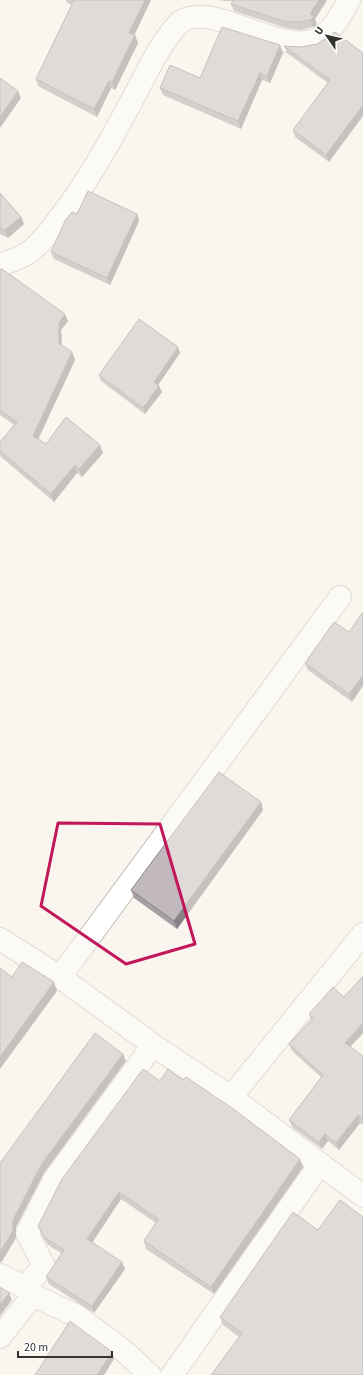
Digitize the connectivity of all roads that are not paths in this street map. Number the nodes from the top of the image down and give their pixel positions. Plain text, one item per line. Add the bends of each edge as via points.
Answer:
1 (350, 0) edge
2 (0, 265) edge
3 (340, 597) dead end
4 (363, 934) edge
5 (0, 939) edge
6 (60, 977) junction
7 (153, 1045) junction
8 (231, 1097) junction
9 (320, 1164) junction
10 (363, 1196) edge
11 (0, 1275) edge
12 (29, 1291) junction
13 (0, 1337) edge
14 (147, 1374) edge
15 (172, 1375) edge

1 - 2 street via 331,30 317,39 300,42 204,12 180,21 151,64 112,138 75,198 46,237 32,250
3 - 6 street
4 - 8 street
5 - 6 street
6 - 7 street
7 - 8 street
7 - 12 street via 54,1180 27,1233 44,1264
8 - 9 street
9 - 10 street
9 - 15 street
11 - 12 street
12 - 13 street
12 - 14 street via 77,1316 124,1351

